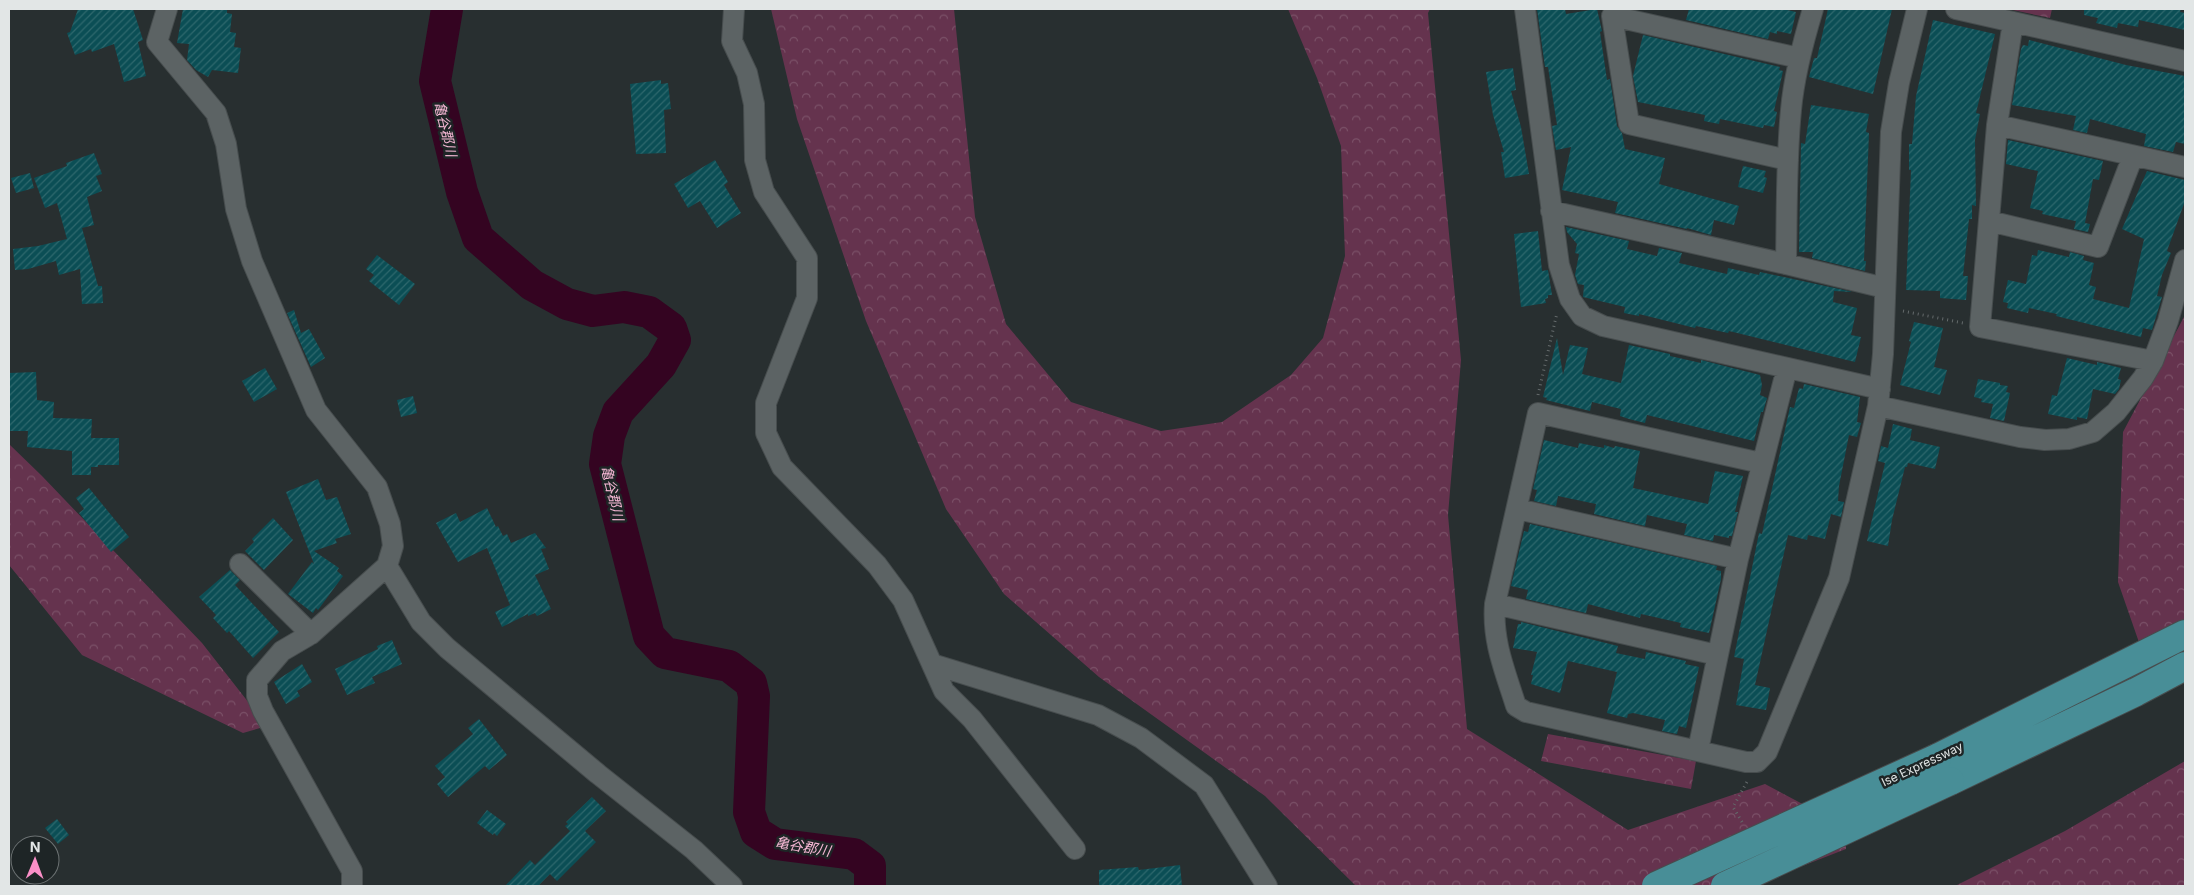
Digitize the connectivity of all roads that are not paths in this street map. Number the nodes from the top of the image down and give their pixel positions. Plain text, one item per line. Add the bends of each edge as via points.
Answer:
1 (167, 9) edge
2 (734, 9) edge
3 (1525, 9) edge
4 (1813, 9) edge
5 (1917, 9) edge
6 (1956, 9) edge
7 (2013, 22) junction
8 (1799, 58) junction
9 (2185, 61) edge
10 (1997, 126) junction
11 (2133, 156) junction
12 (1788, 160) junction
13 (2185, 167) edge
14 (1551, 211) junction
15 (1989, 221) junction
16 (2185, 260) edge
17 (1786, 264) junction
18 (1885, 298) junction
19 (2153, 361) junction
20 (1787, 368) junction
21 (1879, 398) junction
22 (1761, 463) junction
23 (1517, 509) junction
24 (1738, 559) junction
25 (240, 564) dead end
26 (387, 566) junction
27 (1495, 604) junction
28 (311, 634) junction
29 (2185, 634) edge
30 (1717, 655) junction
31 (932, 664) junction
32 (2185, 666) edge
33 (1698, 750) junction
34 (1944, 770) junction
35 (1075, 849) dead end
36 (352, 886) edge
37 (732, 886) edge
38 (1266, 886) edge
39 (1656, 886) edge
40 (1726, 886) edge

1 - 26 street via 157,42 216,113 226,144 236,209 252,262 316,410 377,487 390,524 392,546
2 - 31 street via 732,42 746,72 754,104 755,160 764,192 807,258 807,298 766,403 766,433 782,467 877,565 903,600
3 - 14 street
4 - 8 street
5 - 18 street via 1892,123
6 - 7 street
7 - 9 street
7 - 10 street
8 - 12 street
8 - 12 street via 1612,16 1630,124
10 - 11 street
10 - 15 street
11 - 13 street
11 - 15 street via 2098,247
12 - 17 street
14 - 17 street
14 - 20 street via 1559,265 1570,299 1582,316 1603,326
15 - 19 street via 1980,327
16 - 19 street
17 - 18 street
18 - 21 street
19 - 21 street via 2116,412 2093,432 2069,439 2020,437
20 - 21 street
20 - 22 street
21 - 33 street via 1840,578 1767,752 1758,762 1746,762
22 - 23 street via 1538,413
22 - 24 street
23 - 24 street
23 - 27 street
24 - 30 street
25 - 28 street
26 - 28 street
26 - 37 street via 421,622 447,648 694,850
27 - 30 street
27 - 33 street via 1493,626 1497,647 1516,706 1526,712
28 - 36 street via 282,651 257,680 257,696 352,871
29 - 34 highway, Ise Expressway
30 - 33 street
31 - 35 street via 944,691 972,719
31 - 38 street via 1098,715 1141,738 1204,784
32 - 34 highway, Ise Expressway via 2136,692
34 - 39 highway, Ise Expressway, bridge
34 - 40 highway, Ise Expressway, bridge

